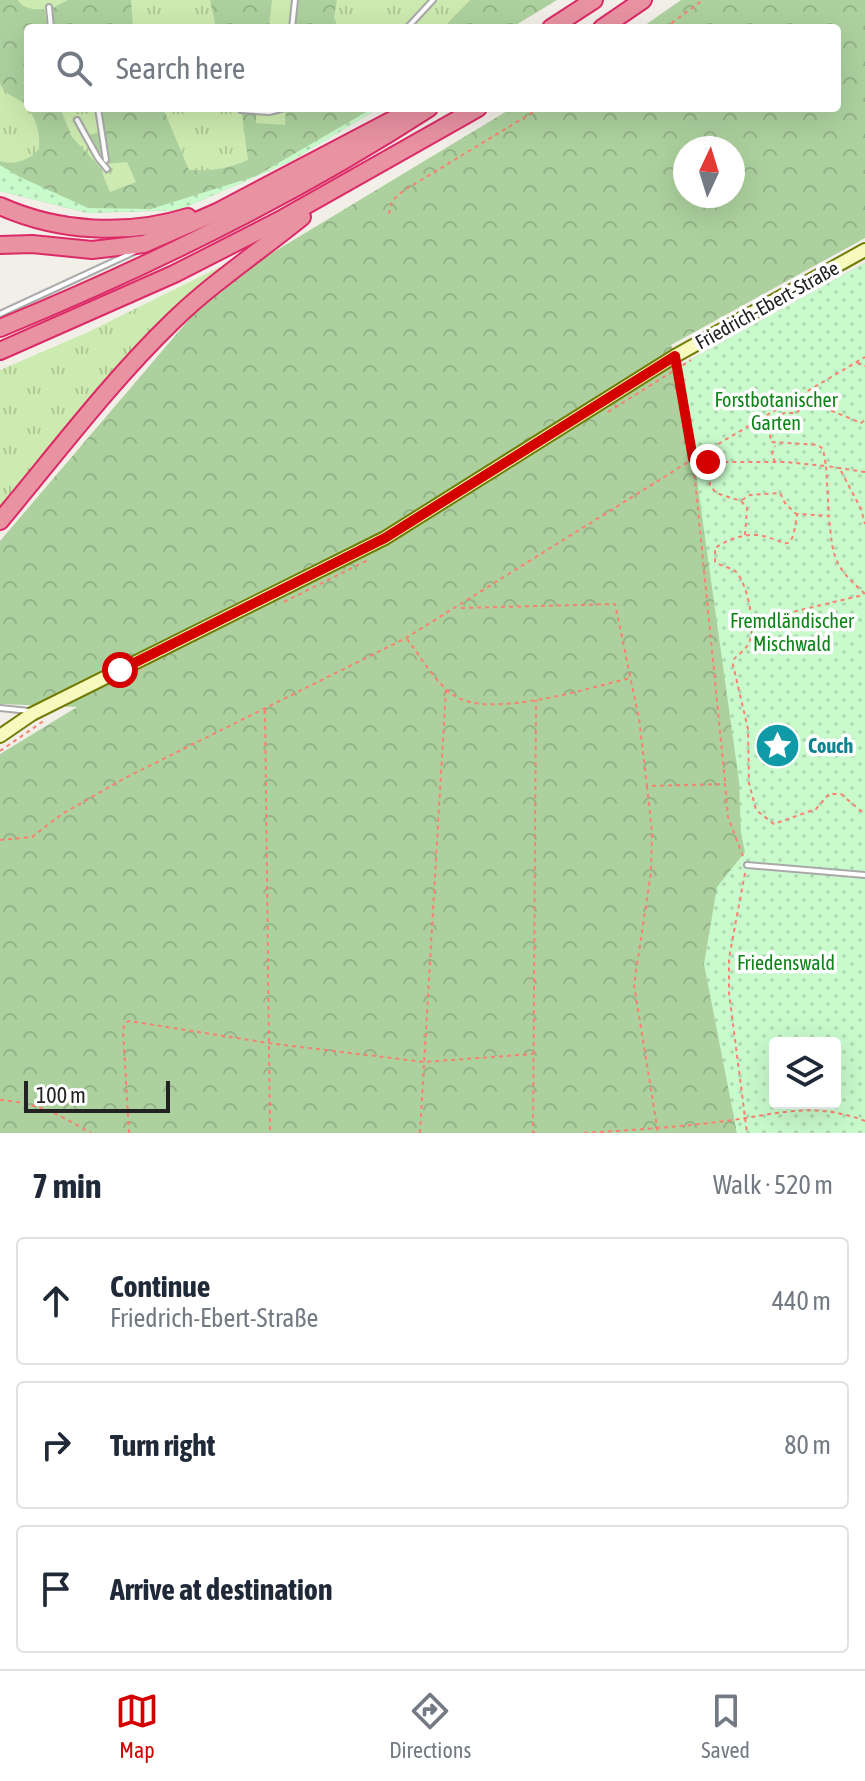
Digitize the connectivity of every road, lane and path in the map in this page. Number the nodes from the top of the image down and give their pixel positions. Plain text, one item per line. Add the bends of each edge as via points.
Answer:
1 (295, 0) edge
2 (433, 0) edge
3 (594, 0) edge
4 (643, 0) edge
5 (703, 0) edge
6 (49, 7) dead end
7 (51, 24) edge
8 (292, 24) edge
9 (411, 24) edge
10 (557, 24) edge
11 (608, 24) edge
12 (670, 24) edge
13 (99, 112) edge
14 (407, 112) edge
15 (422, 112) edge
16 (471, 112) edge
17 (533, 112) edge
18 (77, 120) dead end
19 (106, 160) dead end
20 (107, 169) dead end
21 (275, 182) junction
22 (337, 189) junction
23 (0, 206) edge
24 (389, 214) dead end
25 (163, 237) junction
26 (0, 245) edge
27 (865, 250) edge
28 (0, 314) edge
29 (0, 328) edge
30 (0, 351) edge
31 (675, 356) junction
32 (865, 357) edge
33 (856, 363) junction
34 (865, 366) edge
35 (865, 420) edge
36 (775, 444) junction
37 (693, 459) junction
38 (708, 462) junction
39 (775, 462) junction
40 (826, 466) junction
41 (840, 470) junction
42 (865, 472) edge
43 (741, 501) junction
44 (797, 514) junction
45 (829, 516) junction
46 (0, 521) edge
47 (865, 524) edge
48 (745, 536) junction
49 (865, 593) edge
50 (458, 608) junction
51 (753, 621) junction
52 (406, 638) junction
53 (631, 678) junction
54 (446, 688) junction
55 (536, 700) junction
56 (0, 708) edge
57 (265, 708) junction
58 (32, 714) junction
59 (0, 736) edge
60 (725, 784) junction
61 (647, 786) junction
62 (865, 811) edge
63 (0, 840) edge
64 (747, 865) junction
65 (865, 875) edge
66 (268, 1043) junction
67 (533, 1054) junction
68 (424, 1062) junction
69 (0, 1100) edge
70 (746, 1116) junction
71 (865, 1121) edge
72 (658, 1128) junction
73 (91, 1133) edge
74 (129, 1133) edge
75 (270, 1133) edge
76 (420, 1133) edge
77 (535, 1133) edge
78 (584, 1133) edge
79 (658, 1133) edge
80 (747, 1133) edge

1 - 8 lane
2 - 9 lane
3 - 10 highway
4 - 11 highway
5 - 12 path
6 - 7 lane
13 - 19 lane
14 - 21 highway
15 - 29 highway via 227,223
16 - 22 highway
17 - 24 path via 403,191 392,201
18 - 20 lane
21 - 23 highway via 196,215 131,228 65,225
21 - 25 highway
22 - 30 highway via 174,274
22 - 46 highway via 173,321
25 - 26 highway via 110,250
25 - 28 lane
27 - 31 main road, Friedrich-Ebert-Straße
31 - 37 path
31 - 58 main road, Friedrich-Ebert-Straße via 385,538
32 - 33 path
33 - 34 path
33 - 37 path
35 - 36 path via 861,423 811,402 768,423
36 - 39 path
36 - 40 path via 818,445
37 - 38 path
37 - 50 path
37 - 60 path
38 - 39 path
38 - 43 path via 716,493
39 - 40 path
40 - 41 path
40 - 45 path
41 - 42 path
41 - 47 path
43 - 44 path via 750,495 780,493
43 - 48 path via 747,508
44 - 45 path
44 - 48 path via 794,537 784,544
45 - 49 path via 837,564
48 - 51 path via 723,543 713,555 715,562 737,572
49 - 51 path
50 - 52 path
50 - 53 path via 615,604
51 - 62 path via 751,639 733,665 748,729 749,783 756,810 774,824 816,809 829,794 841,794
52 - 54 path
52 - 57 path
53 - 55 path
53 - 61 path
54 - 55 path via 467,703
54 - 68 path
55 - 67 path
56 - 58 lane
57 - 63 path via 93,796 32,837
57 - 66 path
58 - 59 main road, Friedrich-Ebert-Straße
60 - 61 path
60 - 64 path via 728,817
61 - 72 path via 651,872 634,985
64 - 65 lane
64 - 70 path via 729,958
66 - 68 path
66 - 74 path via 125,1023
66 - 75 path
67 - 68 path
67 - 77 path
68 - 76 path
69 - 73 path via 51,1110
70 - 71 path via 829,1110
70 - 72 path
70 - 80 path
72 - 78 path
72 - 79 path

